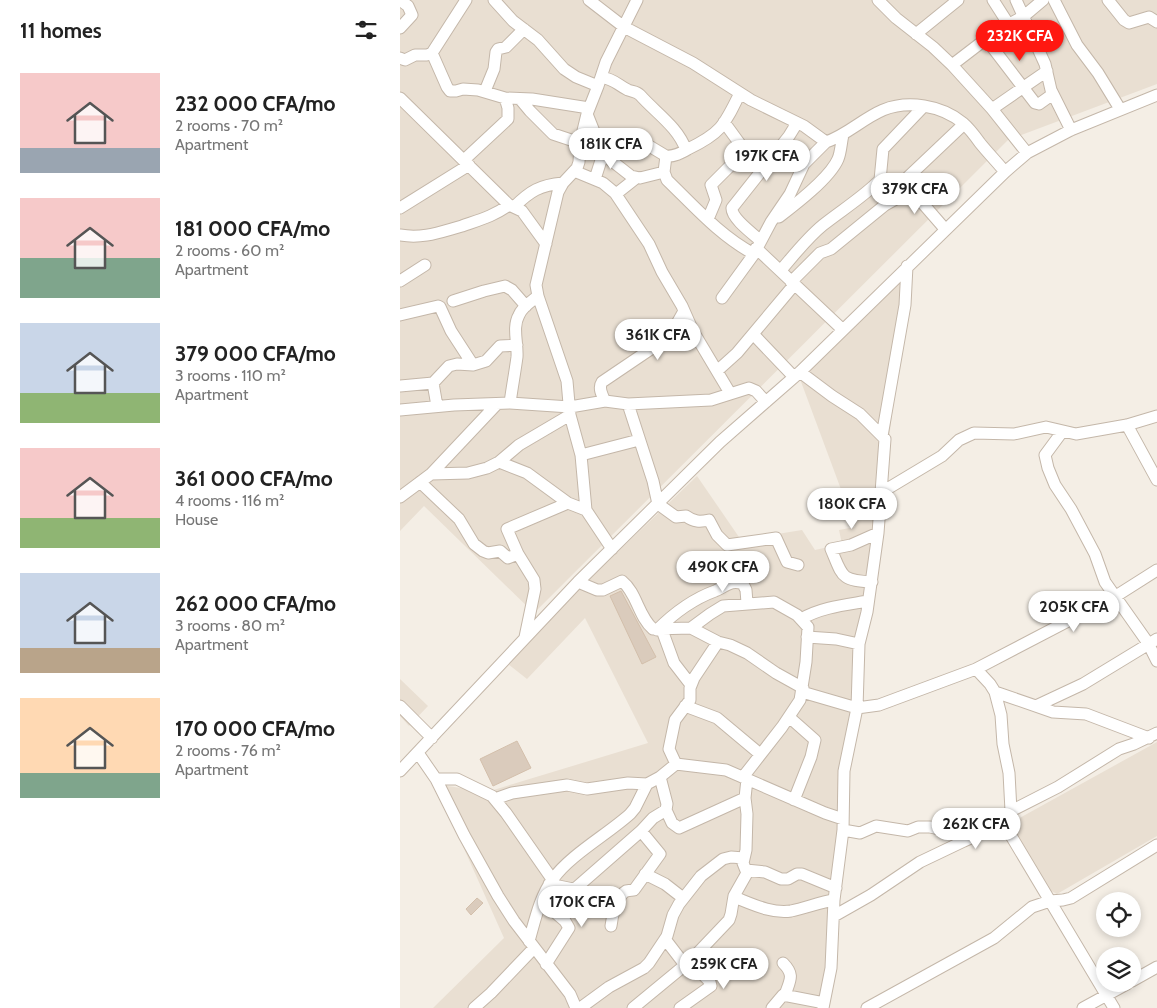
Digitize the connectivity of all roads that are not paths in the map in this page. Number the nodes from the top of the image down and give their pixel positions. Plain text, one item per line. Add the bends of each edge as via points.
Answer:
1 (400, 0) edge
2 (466, 0) edge
3 (494, 0) edge
4 (589, 0) edge
5 (637, 0) edge
6 (878, 0) edge
7 (958, 0) edge
8 (993, 0) edge
9 (1016, 0) edge
10 (1043, 0) edge
11 (1054, 0) edge
12 (1108, 0) edge
13 (1024, 16) junction
14 (1157, 22) edge
15 (1009, 25) junction
16 (624, 27) junction
17 (400, 28) edge
18 (524, 29) junction
19 (916, 34) junction
20 (986, 39) junction
21 (432, 53) junction
22 (400, 58) edge
23 (952, 65) junction
24 (1047, 71) junction
25 (600, 81) junction
26 (1022, 86) junction
27 (485, 91) junction
28 (740, 93) junction
29 (1053, 94) junction
30 (1157, 95) edge
31 (400, 98) edge
32 (506, 98) junction
33 (520, 99) junction
34 (924, 106) junction
35 (992, 109) junction
36 (1120, 109) junction
37 (588, 111) junction
38 (724, 122) junction
39 (797, 123) junction
40 (964, 124) junction
41 (1071, 130) junction
42 (842, 136) junction
43 (636, 138) dead end
44 (826, 142) junction
45 (580, 143) junction
46 (686, 150) junction
47 (1027, 153) junction
48 (603, 154) junction
49 (666, 156) junction
50 (466, 162) junction
51 (574, 170) junction
52 (664, 172) junction
53 (1005, 172) junction
54 (635, 178) junction
55 (595, 179) junction
56 (563, 183) junction
57 (905, 183) junction
58 (616, 194) junction
59 (511, 206) junction
60 (400, 208) edge
61 (708, 219) junction
62 (771, 222) junction
63 (945, 230) junction
64 (400, 235) edge
65 (546, 244) junction
66 (757, 248) junction
67 (426, 265) dead end
68 (907, 266) junction
69 (781, 270) junction
70 (400, 281) edge
71 (793, 283) junction
72 (538, 296) junction
73 (722, 298) dead end
74 (453, 302) dead end
75 (526, 306) junction
76 (684, 311) junction
77 (400, 315) edge
78 (842, 329) junction
79 (753, 334) junction
80 (517, 345) junction
81 (473, 365) junction
82 (717, 371) junction
83 (797, 374) junction
84 (433, 383) junction
85 (400, 386) edge
86 (730, 393) junction
87 (605, 401) junction
88 (766, 402) junction
89 (510, 403) junction
90 (496, 404) junction
91 (628, 404) junction
92 (437, 406) junction
93 (400, 410) edge
94 (570, 411) junction
95 (1157, 416) edge
96 (1127, 425) junction
97 (1062, 432) junction
98 (882, 436) junction
99 (640, 440) junction
100 (582, 455) junction
101 (499, 462) junction
102 (431, 474) junction
103 (1157, 480) edge
104 (420, 482) junction
105 (882, 492) junction
106 (400, 497) edge
107 (568, 503) junction
108 (658, 504) junction
109 (586, 510) junction
110 (878, 533) junction
111 (612, 549) junction
112 (518, 554) junction
113 (798, 565) dead end
114 (1157, 570) edge
115 (578, 582) junction
116 (872, 582) junction
117 (1116, 596) junction
118 (868, 601) junction
119 (747, 603) junction
120 (801, 619) junction
121 (691, 628) junction
122 (659, 630) junction
123 (807, 637) junction
124 (524, 639) junction
125 (1153, 641) edge
126 (718, 642) junction
127 (859, 644) junction
128 (1157, 662) edge
129 (976, 669) junction
130 (691, 685) junction
131 (802, 690) junction
132 (995, 692) junction
133 (400, 706) edge
134 (685, 706) junction
135 (1036, 706) junction
136 (857, 708) junction
137 (789, 717) junction
138 (1153, 735) edge
139 (432, 738) junction
140 (418, 753) junction
141 (760, 754) junction
142 (676, 764) junction
143 (400, 771) edge
144 (660, 777) junction
145 (745, 778) junction
146 (436, 779) junction
147 (647, 784) junction
148 (745, 798) junction
149 (495, 799) junction
150 (794, 800) junction
151 (666, 810) junction
152 (1011, 811) junction
153 (1001, 819) junction
154 (843, 825) junction
155 (642, 831) junction
156 (964, 841) junction
157 (1157, 845) edge
158 (745, 864) junction
159 (646, 874) junction
160 (551, 882) junction
161 (835, 894) junction
162 (734, 897) junction
163 (683, 898) junction
164 (542, 901) junction
165 (1050, 901) junction
166 (834, 916) junction
167 (612, 926) dead end
168 (665, 939) junction
169 (532, 944) junction
170 (783, 962) dead end
171 (688, 963) junction
172 (546, 964) junction
173 (1157, 967) edge
174 (1141, 976) edge
175 (1112, 992) edge
176 (785, 995) junction
177 (1107, 995) junction
178 (824, 1006) edge
179 (581, 1007) edge
180 (682, 1007) edge
181 (474, 1008) edge
182 (633, 1008) edge
183 (772, 1008) edge
184 (867, 1008) edge
185 (1083, 1008) edge
186 (1114, 1008) edge

1 - 17 street via 412,14
2 - 21 street
3 - 18 street
4 - 16 street
5 - 16 street
6 - 19 street
7 - 19 street
8 - 15 street
9 - 13 street
10 - 13 street
11 - 36 street via 1077,45
12 - 14 street via 1129,23 1149,17
13 - 15 street
13 - 24 street
15 - 20 street
16 - 25 street
16 - 28 street via 693,63
18 - 25 street via 570,73
18 - 27 street via 506,47 497,50
19 - 23 street
20 - 23 street
20 - 26 street
21 - 22 street via 404,60
21 - 27 street via 449,90
23 - 35 street
24 - 26 street
24 - 29 street
25 - 37 street
25 - 46 street via 612,79 640,94 675,130
26 - 29 street via 1036,104
26 - 35 street
27 - 32 street
28 - 38 street
28 - 39 street
29 - 41 street
30 - 36 street
31 - 50 street
32 - 33 street
32 - 50 street via 508,119
33 - 37 street
33 - 45 street via 553,134
34 - 40 street via 954,116
34 - 42 street via 916,104 884,110
34 - 69 street via 883,149 880,180 822,226
35 - 47 street
36 - 41 street
37 - 45 street
37 - 48 street
38 - 46 street via 713,135
38 - 61 street via 740,144 734,162 711,185 716,200
39 - 44 street
39 - 66 street via 732,208 731,212
40 - 53 street
40 - 57 street
41 - 47 street
42 - 44 street
42 - 62 street via 839,157 830,170 812,190
43 - 49 street
44 - 62 street via 808,159
45 - 51 street via 579,162
46 - 49 street
47 - 53 street
48 - 54 street
48 - 55 street
49 - 52 street
50 - 59 street
50 - 60 street
51 - 55 street
51 - 56 street
52 - 54 street
52 - 61 street via 666,180
53 - 63 street
54 - 58 street
55 - 58 street
56 - 59 street via 543,186
56 - 65 street
57 - 63 street
57 - 71 street via 903,195 884,204 829,251 820,254
58 - 76 street via 649,244
59 - 64 street via 487,218 437,234 420,237
59 - 65 street via 522,211
61 - 66 street via 732,240
62 - 66 street
63 - 68 street
65 - 72 street via 536,285
66 - 69 street
66 - 73 street
67 - 70 street
68 - 78 street
68 - 98 street via 905,305
69 - 71 street
71 - 78 street
71 - 79 street
72 - 75 street
72 - 94 street via 567,381
74 - 75 street via 505,286
75 - 80 street via 517,320
76 - 82 street
76 - 87 street via 670,336 602,382
77 - 81 street via 438,306
78 - 83 street
79 - 82 street
79 - 83 street
80 - 81 street via 500,346 490,358
80 - 89 street
81 - 84 street via 452,364
82 - 86 street
83 - 88 street
83 - 98 street via 860,414
84 - 85 street
84 - 92 street
86 - 88 street via 749,388
86 - 91 street via 711,400
87 - 91 street
87 - 94 street
88 - 108 street via 720,442
89 - 90 street
89 - 94 street
90 - 92 street
90 - 102 street
91 - 99 street
92 - 93 street
94 - 100 street
94 - 101 street
95 - 96 street
96 - 97 street via 1076,434
96 - 103 street
97 - 105 street via 1046,427 1014,434 974,433
97 - 117 street via 1045,455 1048,468 1095,554 1105,582
98 - 105 street
99 - 100 street
99 - 108 street
100 - 109 street
101 - 102 street via 468,473
101 - 107 street via 537,479
102 - 104 street
104 - 106 street
104 - 112 street via 459,519 483,551 500,551 508,558
105 - 110 street
107 - 109 street
107 - 112 street via 507,529
108 - 111 street
108 - 113 street via 676,517 686,516 700,522 709,520 727,545 776,538 787,562
109 - 111 street
110 - 116 street
110 - 116 street via 832,549 845,577
111 - 115 street
112 - 124 street via 534,580 535,590
114 - 117 street
115 - 122 street via 603,590 624,581 643,617 651,628
115 - 124 street
116 - 118 street
117 - 125 street
117 - 129 street
118 - 120 street via 822,609
118 - 127 street
119 - 120 street via 778,602
119 - 121 street via 722,607
119 - 122 street via 743,584 729,583 685,606
120 - 123 street via 808,627
121 - 122 street
121 - 126 street
122 - 130 street via 674,663
123 - 127 street
123 - 131 street
124 - 139 street
125 - 128 street
125 - 135 street via 1083,684
126 - 130 street
126 - 131 street via 747,653
127 - 136 street
129 - 132 street
129 - 136 street via 879,705
130 - 134 street
131 - 136 street
131 - 137 street via 800,700
132 - 135 street
132 - 152 street via 1009,773
133 - 139 street
134 - 141 street via 717,718
134 - 142 street via 675,720 669,744
135 - 138 street via 1053,712 1086,714
136 - 154 street via 844,771
137 - 141 street
137 - 150 street via 815,740
138 - 152 street via 1119,749 1058,787
139 - 140 street
140 - 143 street
140 - 146 street
141 - 145 street
142 - 144 street
142 - 145 street via 726,770
144 - 147 street
144 - 151 street
145 - 148 street
145 - 150 street
146 - 149 street via 459,780
146 - 169 street via 480,866
147 - 149 street via 587,789 567,785 512,793
147 - 160 street via 630,814 564,866
148 - 151 street via 679,828 672,823
148 - 158 street
149 - 160 street
150 - 154 street
151 - 155 street via 652,818
152 - 153 street
153 - 156 street via 986,831
153 - 165 street
154 - 156 street via 860,833 876,826 908,831 918,826 930,827 949,831
154 - 161 street
155 - 159 street via 660,854
155 - 160 street via 577,887 573,889
156 - 166 street via 920,862
157 - 165 street via 1076,896
158 - 161 street via 781,879 802,874
158 - 162 street via 747,874
158 - 163 street via 731,857 717,862
159 - 163 street
159 - 167 street via 634,890 623,894 614,911
160 - 164 street
161 - 162 street via 791,911 763,908
161 - 166 street
162 - 171 street via 728,920
163 - 168 street
164 - 169 street
164 - 172 street via 569,928
165 - 177 street
165 - 184 street via 1032,907 994,938
166 - 178 street via 831,968
168 - 171 street
168 - 179 street via 644,968
169 - 172 street
169 - 181 street via 491,993
170 - 176 street via 791,975
171 - 180 street via 712,986
171 - 182 street
172 - 179 street
173 - 174 street
175 - 177 street
176 - 178 street
176 - 183 street
177 - 185 street
177 - 186 street

